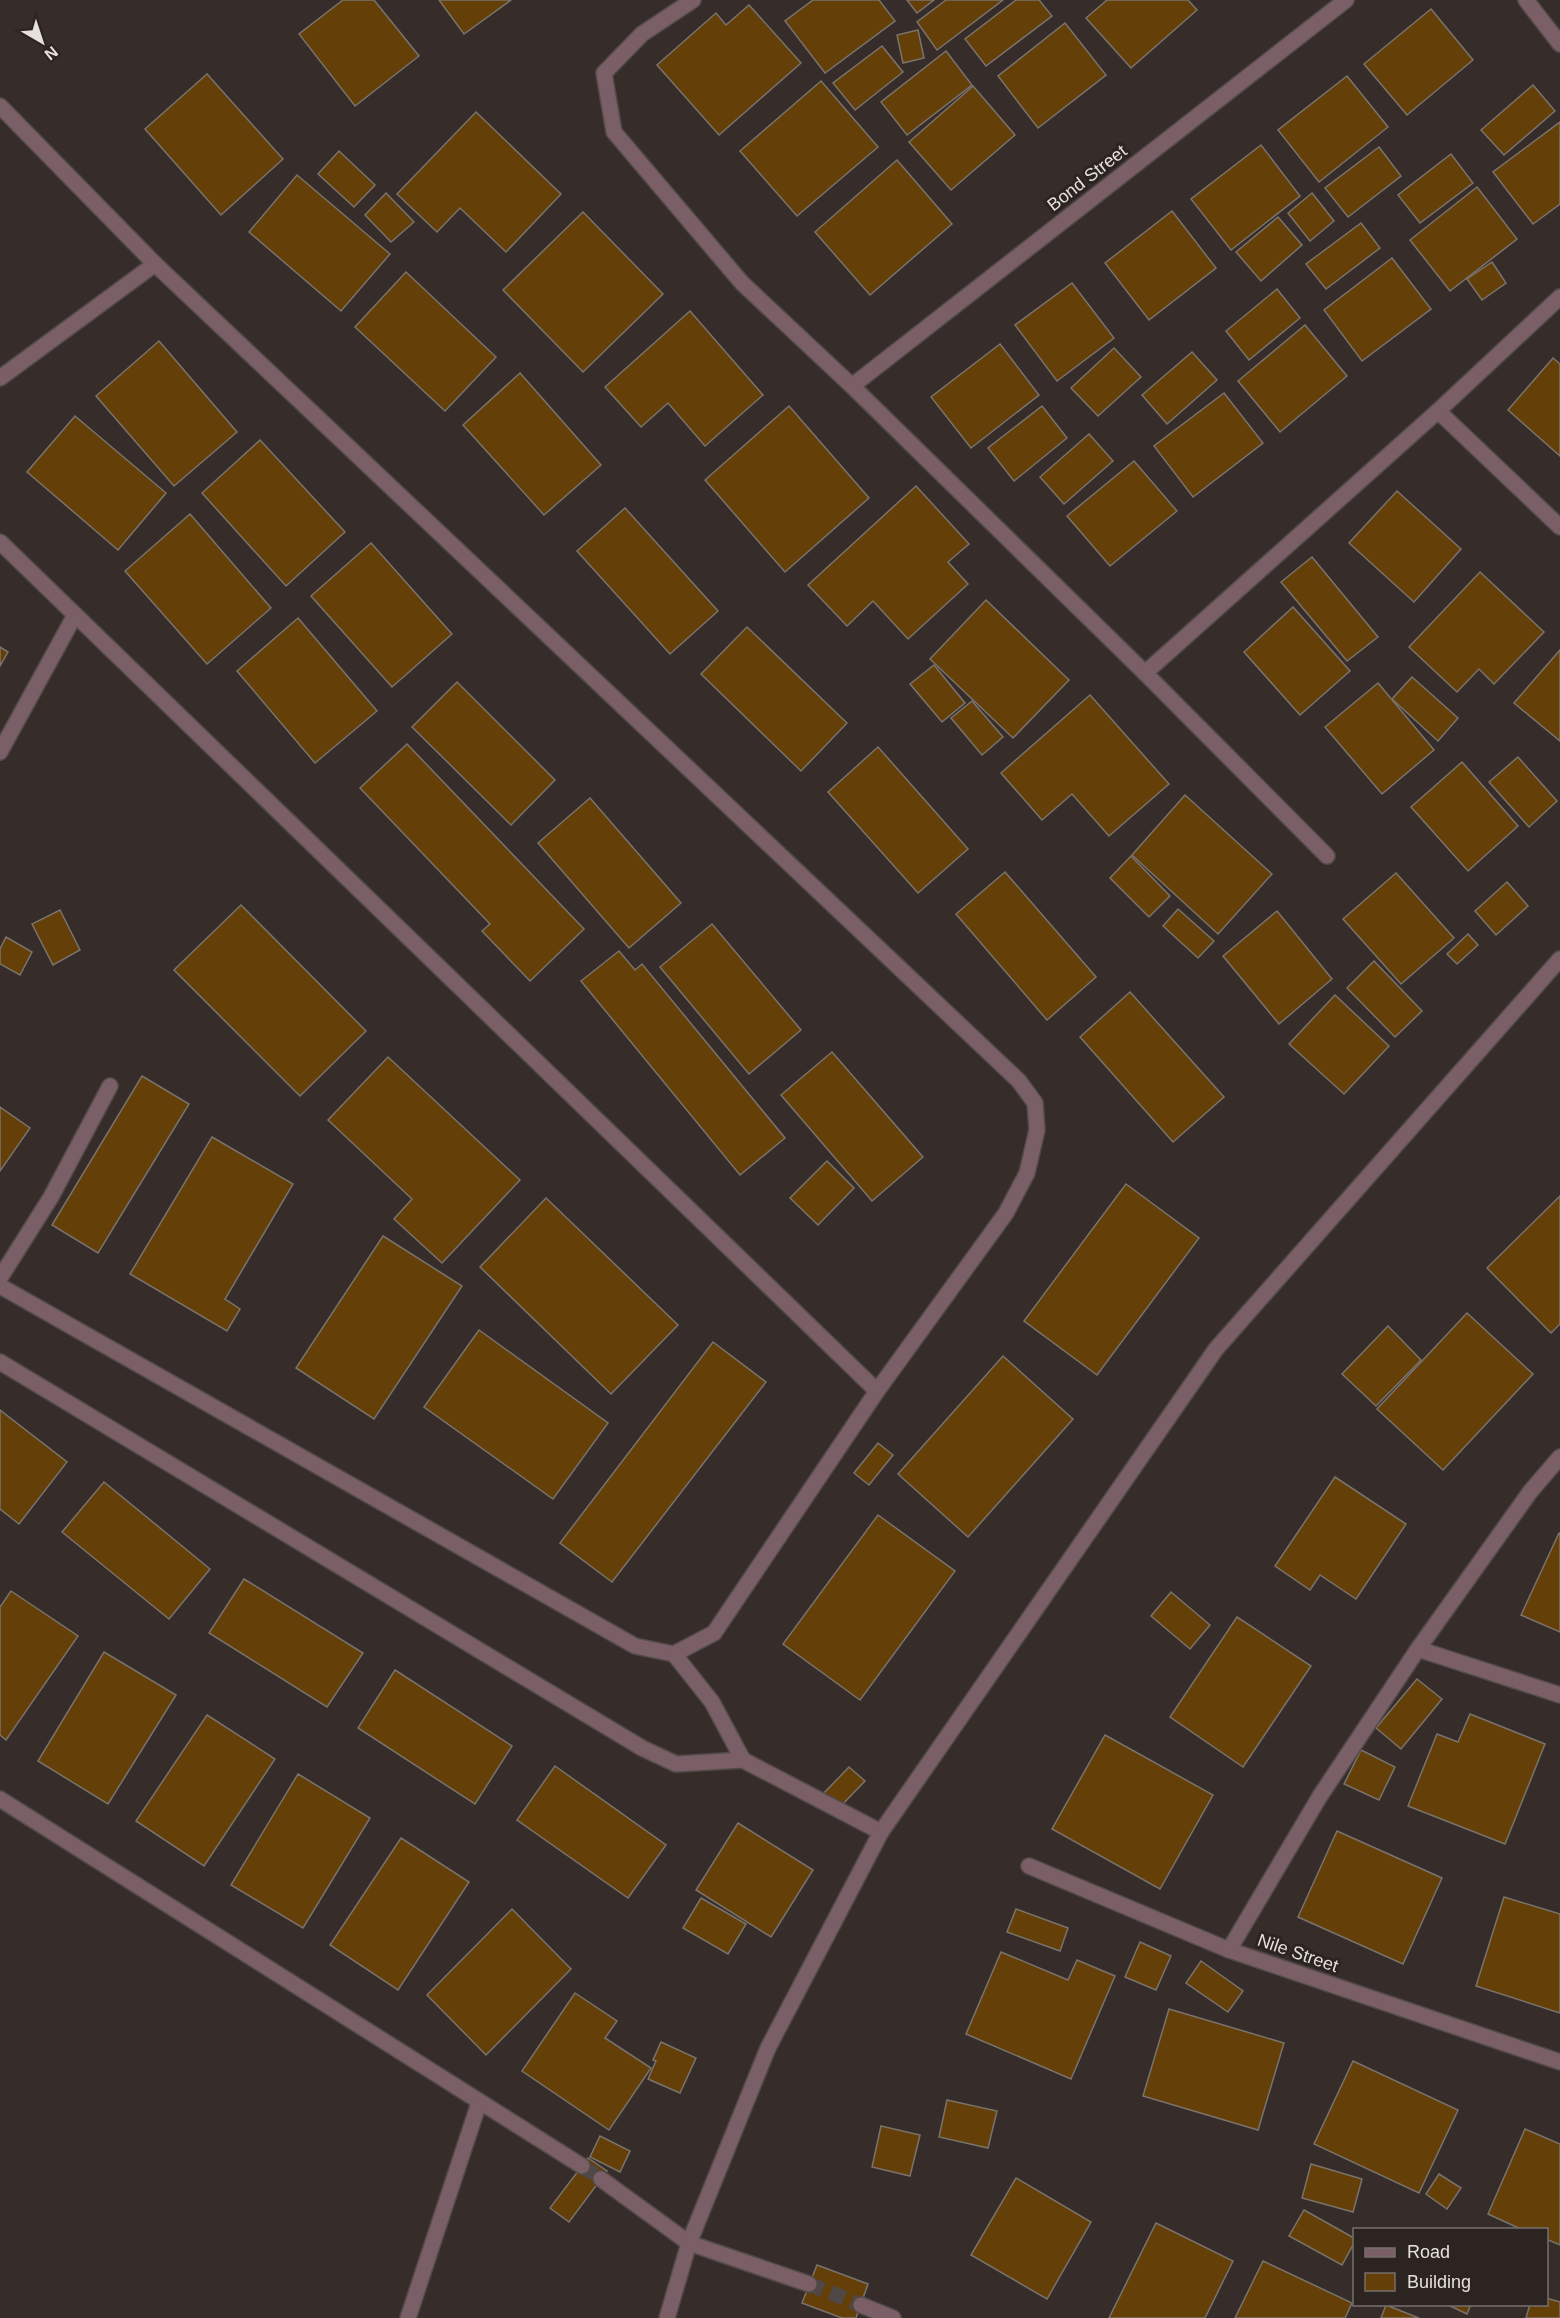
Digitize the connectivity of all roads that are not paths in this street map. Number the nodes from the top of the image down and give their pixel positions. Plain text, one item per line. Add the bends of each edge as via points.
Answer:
1 (693, 0) edge
2 (1346, 0) edge
3 (1526, 0) edge
4 (1560, 44) edge
5 (0, 106) edge
6 (155, 264) junction
7 (1560, 297) edge
8 (0, 378) edge
9 (852, 386) junction
10 (1438, 411) junction
11 (1560, 527) edge
12 (0, 542) edge
13 (75, 615) junction
14 (1145, 673) junction
15 (0, 752) edge
16 (1327, 856) dead end
17 (1560, 959) edge
18 (110, 1086) dead end
19 (0, 1278) edge
20 (0, 1286) edge
21 (0, 1362) edge
22 (877, 1391) junction
23 (1560, 1457) edge
24 (1418, 1649) junction
25 (674, 1654) junction
26 (1560, 1695) edge
27 (743, 1760) junction
28 (0, 1799) edge
29 (881, 1832) junction
30 (1029, 1866) dead end
31 (1229, 1950) junction
32 (1560, 2062) edge
33 (479, 2103) junction
34 (582, 2166) tunnel mouth
35 (601, 2179) tunnel mouth
36 (689, 2243) junction
37 (809, 2284) tunnel mouth
38 (861, 2305) tunnel mouth
39 (408, 2318) edge
40 (667, 2318) edge
41 (893, 2318) edge

1 - 9 street via 642,34 604,73 614,132 742,283
2 - 9 street, Bond Street
3 - 4 street
5 - 6 street
6 - 8 street
6 - 22 street via 1019,1081 1035,1103 1037,1130 1027,1173 1006,1213
7 - 10 street
9 - 14 street
10 - 11 street
10 - 14 street
12 - 13 street
13 - 15 street
13 - 22 street
14 - 16 street
17 - 29 street via 1216,1348
18 - 19 street via 51,1197
20 - 25 street via 635,1646
21 - 27 street via 642,1748 676,1764
22 - 25 street via 714,1633
23 - 24 street via 1530,1492
24 - 26 street
24 - 31 street via 1320,1796
25 - 27 street via 712,1702
27 - 29 street
28 - 33 street
29 - 36 street via 768,2048
30 - 31 street, Nile Street
31 - 32 street, Nile Street
33 - 34 street
33 - 39 street
35 - 36 street
36 - 37 street
36 - 40 street
38 - 41 street

